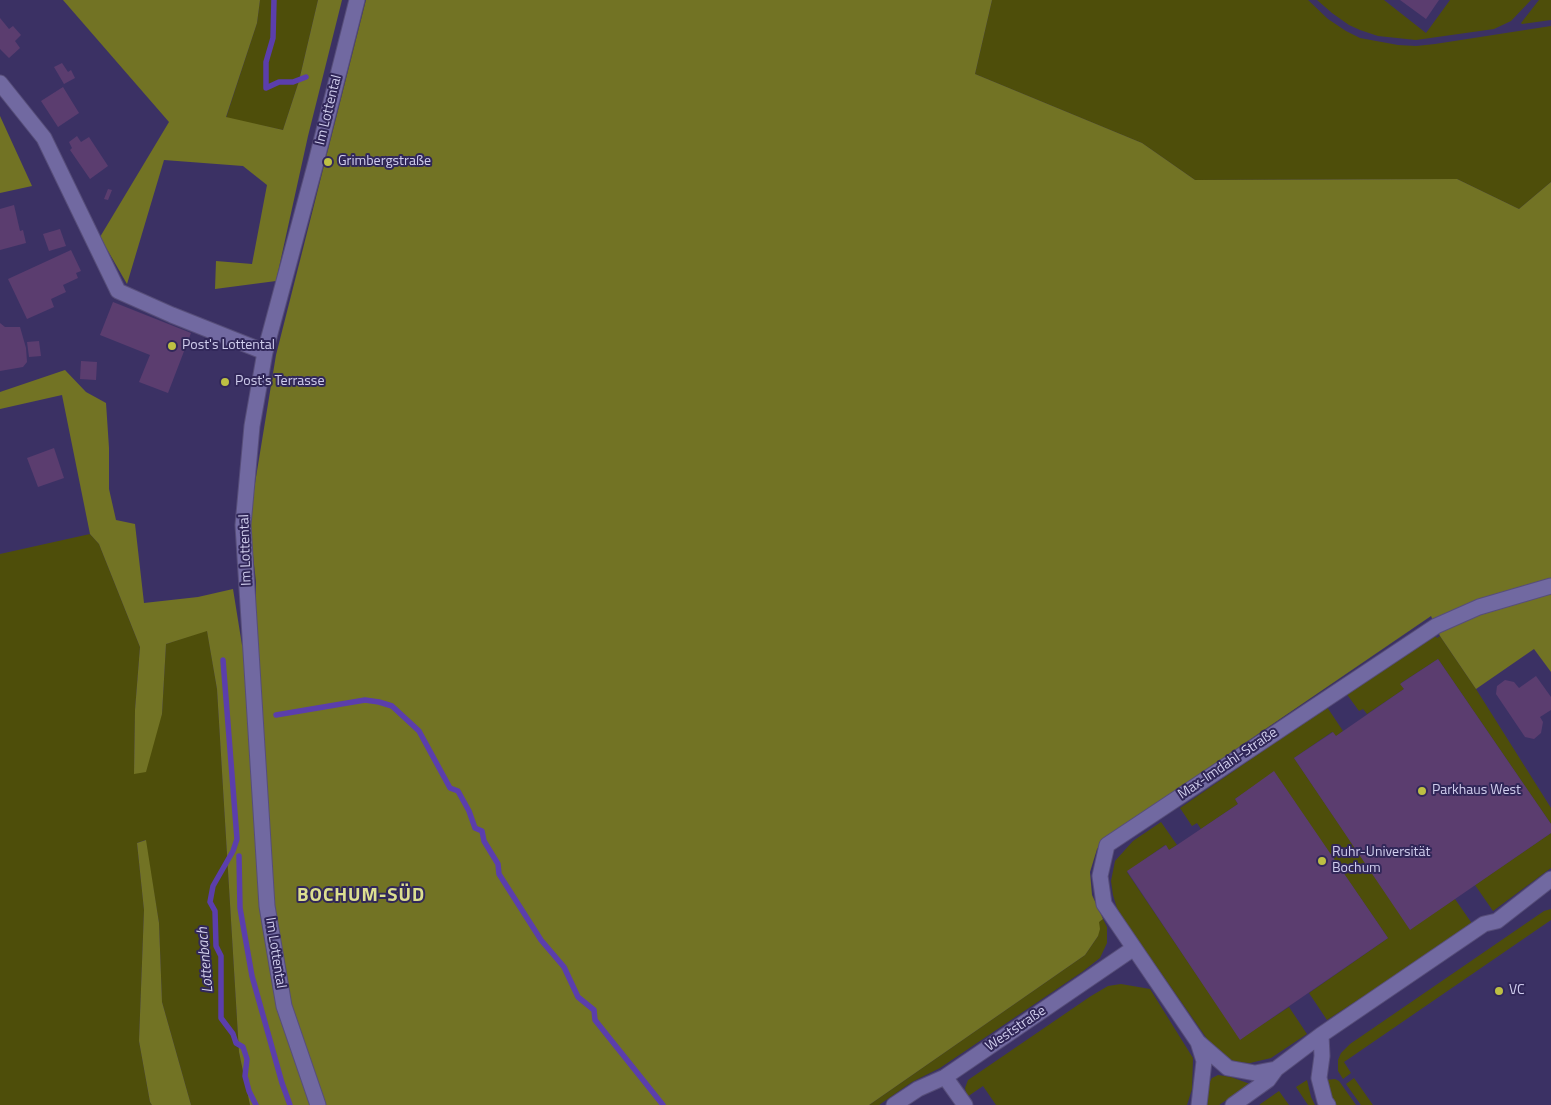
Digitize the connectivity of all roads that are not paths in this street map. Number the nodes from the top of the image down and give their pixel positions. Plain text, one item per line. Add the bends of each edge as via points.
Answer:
1 (357, 0) edge
2 (0, 83) edge
3 (265, 352) junction
4 (1551, 586) edge
5 (1551, 879) edge
6 (1134, 948) junction
7 (1321, 1035) junction
8 (1198, 1042) junction
9 (1276, 1069) junction
10 (945, 1077) junction
11 (318, 1105) edge
12 (894, 1105) edge
13 (965, 1105) edge
14 (1199, 1105) edge
15 (1233, 1105) edge
16 (1328, 1105) edge

1 - 3 street, Im Lottental
2 - 3 street via 44,138 118,291
3 - 11 street, Im Lottental via 252,426 243,525 267,906 284,1006
4 - 6 street, Max-Imdahl-Straße via 1479,607 1436,626 1107,845 1100,876 1104,904
5 - 7 street via 1497,921 1484,924
6 - 8 street, Max-Imdahl-Straße
6 - 10 street, Weststraße
7 - 9 street
7 - 16 street via 1319,1078
8 - 9 street, Max-Imdahl-Straße via 1228,1068 1255,1072
8 - 14 street, Max-Imdahl-Straße via 1204,1061
9 - 15 street via 1268,1080
10 - 12 street, Weststraße
10 - 13 street

